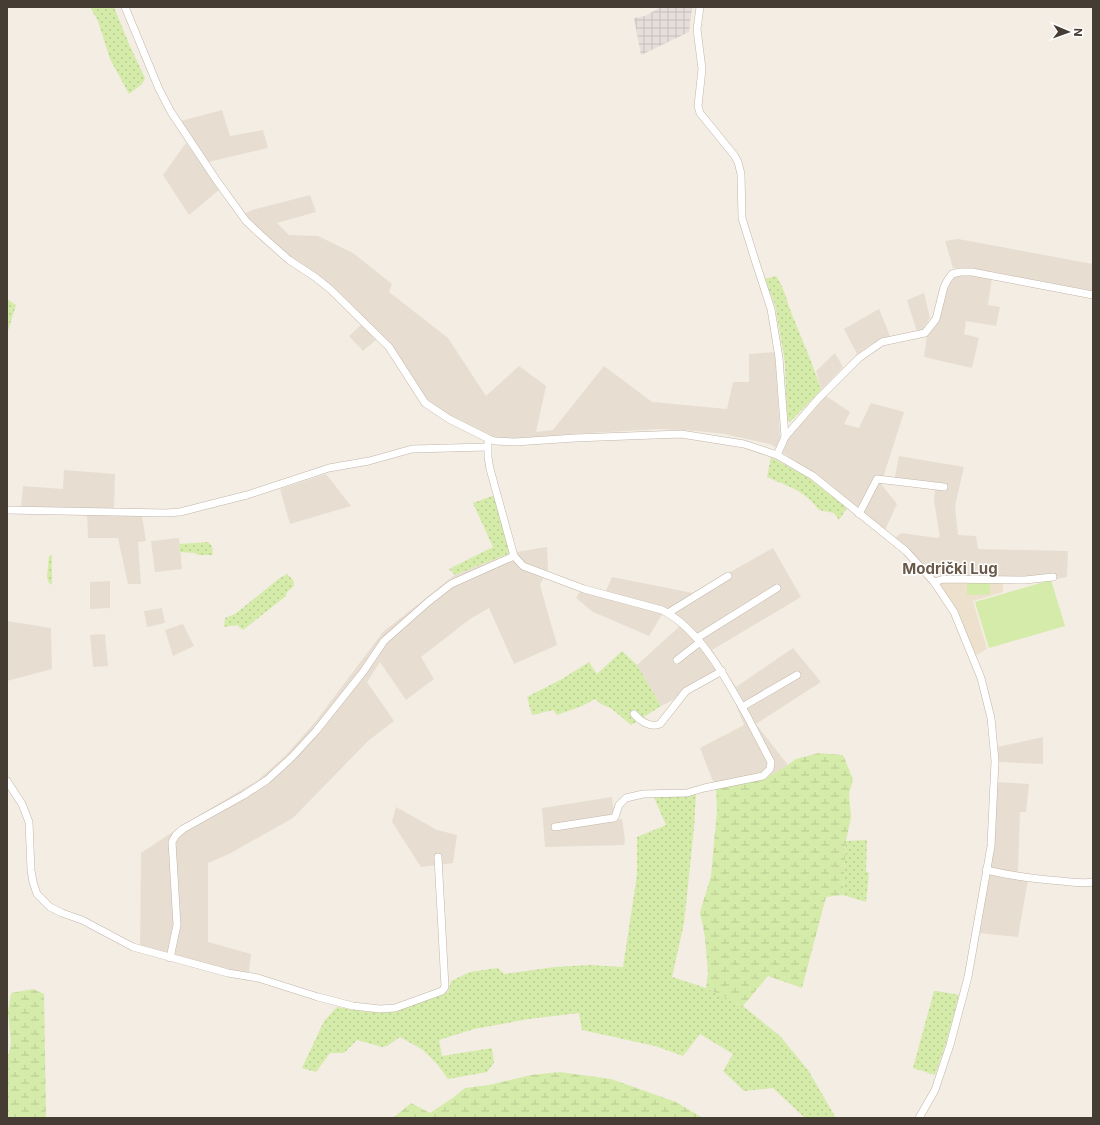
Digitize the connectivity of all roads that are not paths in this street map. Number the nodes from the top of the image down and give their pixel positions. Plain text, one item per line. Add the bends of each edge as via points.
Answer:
1 (125, 7) edge
2 (700, 7) edge
3 (1093, 295) edge
4 (785, 436) junction
5 (488, 443) junction
6 (777, 455) junction
7 (944, 487) dead end
8 (7, 510) edge
9 (859, 514) junction
10 (514, 556) junction
11 (728, 576) dead end
12 (1053, 578) dead end
13 (934, 582) junction
14 (777, 588) dead end
15 (668, 613) junction
16 (698, 640) junction
17 (677, 660) dead end
18 (722, 671) junction
19 (797, 675) dead end
20 (742, 707) junction
21 (634, 714) dead end
22 (7, 781) edge
23 (555, 827) dead end
24 (438, 857) dead end
25 (986, 870) junction
26 (1093, 882) edge
27 (170, 958) junction
28 (919, 1118) edge

1 - 5 street via 171,112 246,221 289,260 330,290 389,347 426,403
2 - 4 street via 697,29 702,69 698,106 700,113 738,162 741,174 742,218 771,310
3 - 4 street via 972,272 952,274 944,287 936,319 925,333 882,342 870,350 846,370
4 - 6 street
5 - 6 street via 681,434 744,444
5 - 8 street via 412,449 369,461 329,468 247,495 180,512
5 - 10 street via 490,469
6 - 9 street via 813,476
7 - 9 street via 877,479
9 - 13 street via 906,551
10 - 15 street via 524,566 584,589
10 - 27 street via 451,584 428,602 384,641 358,678 292,758 267,780 176,835 172,842 176,924
11 - 15 street
12 - 13 street via 944,579
13 - 25 street via 954,612 981,678 991,718 995,761 991,846
14 - 16 street
15 - 16 street
16 - 17 street
16 - 18 street
18 - 20 street
18 - 21 street via 686,691 658,725 650,725
19 - 20 street
20 - 23 street via 770,762 767,774 687,793 643,794 626,798 619,805 613,818
22 - 27 street via 22,804 29,822 33,882 42,900 56,910 82,920 133,947
24 - 27 street via 445,982 442,991 394,1008 353,1006 258,978
25 - 26 street via 1037,879
25 - 28 street via 968,977 950,1045 935,1090

